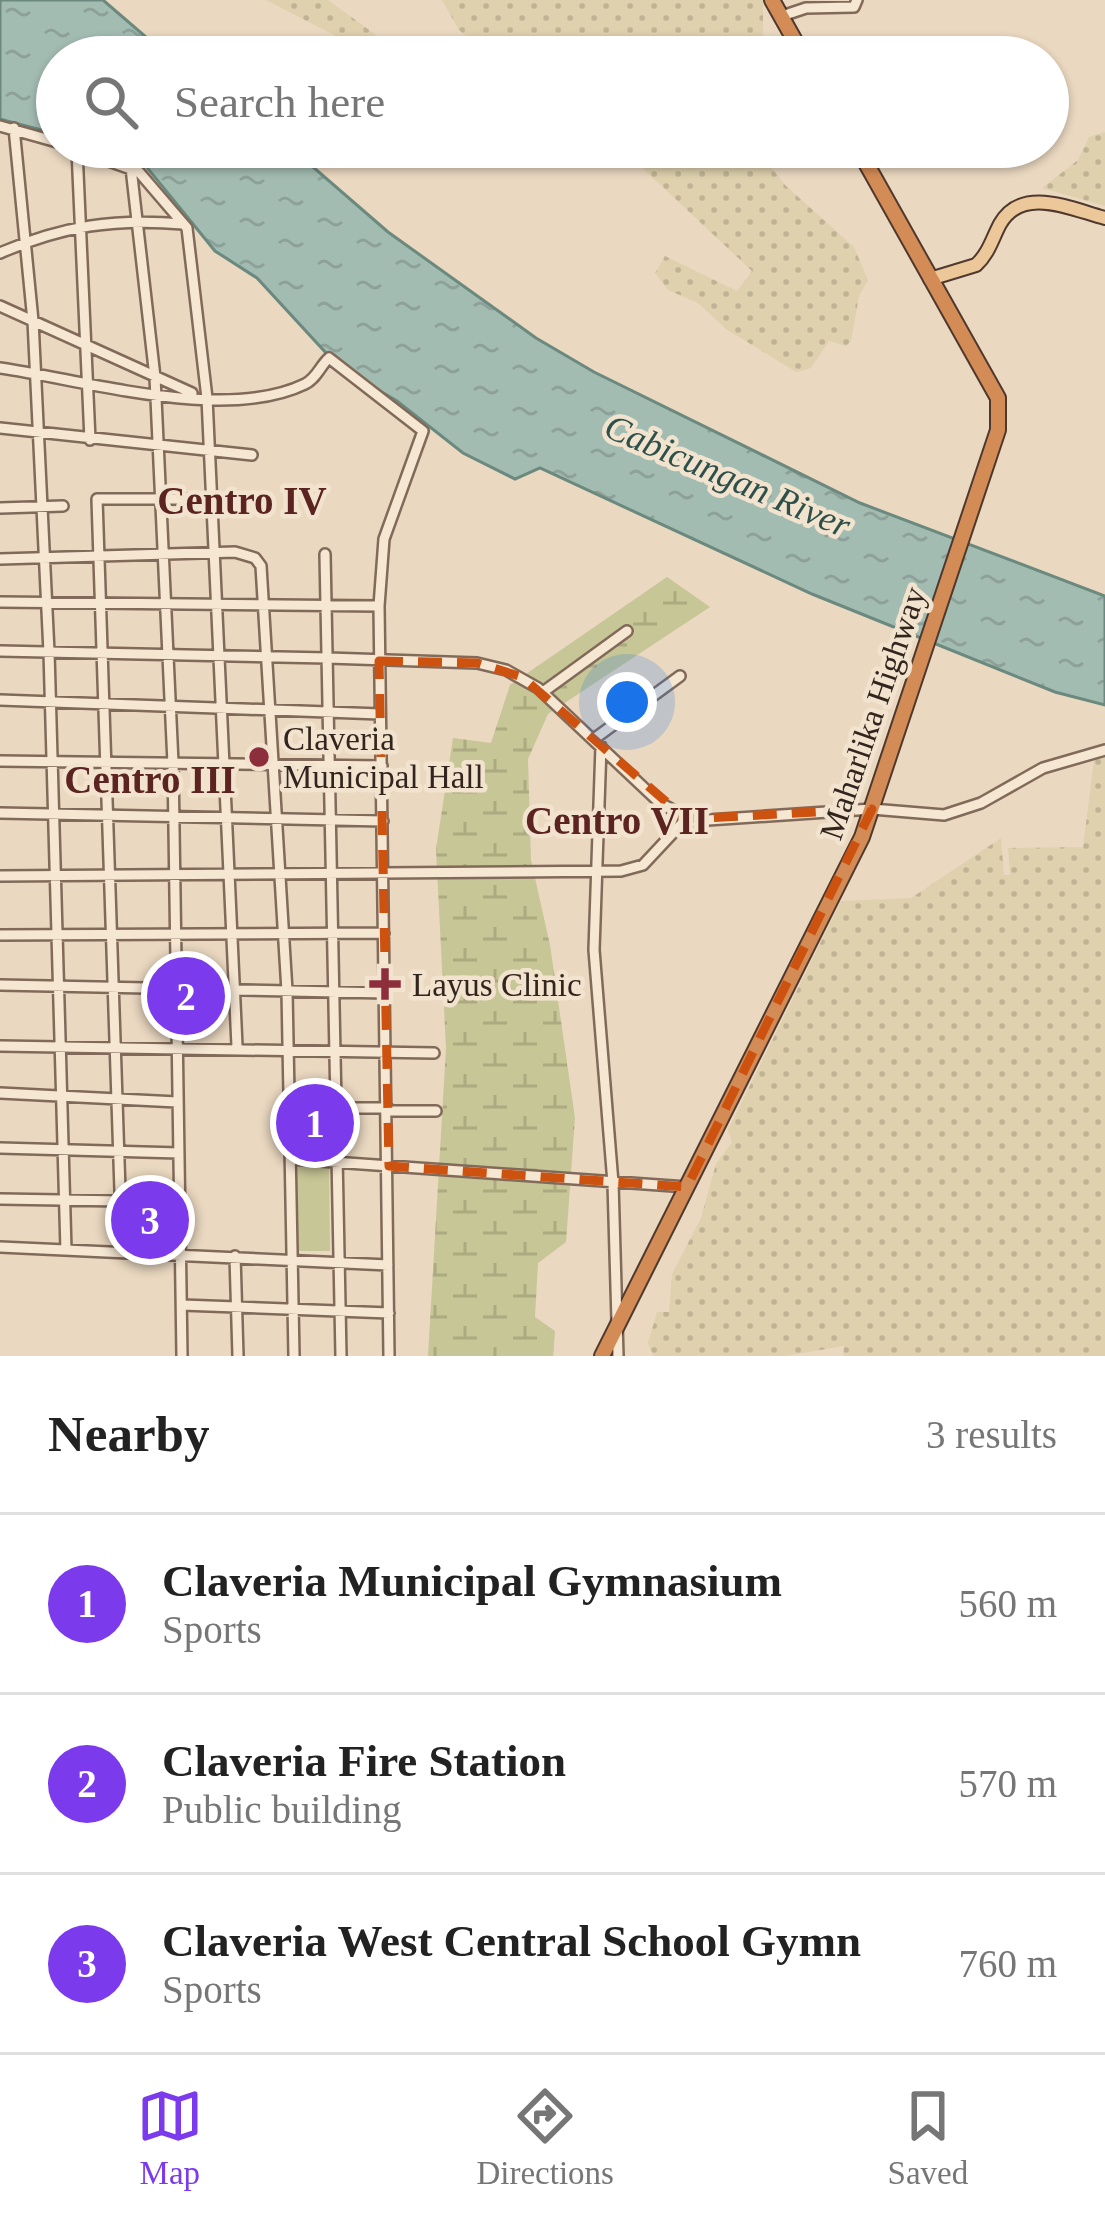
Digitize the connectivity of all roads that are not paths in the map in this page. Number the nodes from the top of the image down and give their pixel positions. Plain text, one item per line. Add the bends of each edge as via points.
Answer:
1 (772, 0) edge
2 (857, 0) edge
3 (782, 16) junction
4 (793, 36) edge
5 (0, 126) edge
6 (14, 128) junction
7 (36, 135) edge
8 (75, 168) edge
9 (131, 168) joint
10 (868, 168) edge
11 (1105, 218) edge
12 (139, 220) junction
13 (80, 224) junction
14 (183, 224) junction
15 (25, 242) junction
16 (0, 253) edge
17 (930, 279) junction
18 (0, 306) edge
19 (33, 321) junction
20 (86, 344) junction
21 (0, 368) edge
22 (35, 373) junction
23 (155, 377) junction
24 (88, 381) junction
25 (155, 393) junction
26 (205, 398) junction
27 (0, 428) edge
28 (36, 434) junction
29 (90, 440) junction
30 (157, 448) junction
31 (210, 453) junction
32 (252, 455) dead end
33 (160, 499) junction
34 (213, 499) junction
35 (40, 506) junction
36 (63, 506) dead end
37 (0, 508) edge
38 (216, 554) junction
39 (325, 554) dead end
40 (163, 556) junction
41 (44, 557) junction
42 (98, 557) junction
43 (0, 559) edge
44 (0, 602) edge
45 (46, 602) junction
46 (100, 603) junction
47 (165, 603) junction
48 (218, 604) junction
49 (264, 604) junction
50 (328, 606) junction
51 (379, 606) junction
52 (627, 631) dead end
53 (0, 651) edge
54 (49, 652) junction
55 (102, 652) junction
56 (167, 654) junction
57 (219, 654) junction
58 (268, 656) junction
59 (328, 658) junction
60 (379, 661) junction
61 (680, 676) dead end
62 (543, 692) junction
63 (0, 700) edge
64 (51, 702) junction
65 (105, 704) junction
66 (168, 706) junction
67 (221, 707) junction
68 (270, 710) junction
69 (330, 711) junction
70 (380, 714) junction
71 (597, 742) junction
72 (1105, 750) edge
73 (0, 761) edge
74 (51, 761) junction
75 (107, 761) junction
76 (173, 763) junction
77 (225, 763) junction
78 (274, 766) junction
79 (332, 766) junction
80 (382, 766) junction
81 (872, 809) junction
82 (0, 813) edge
83 (54, 814) junction
84 (110, 815) junction
85 (174, 816) junction
86 (228, 816) junction
87 (278, 818) junction
88 (686, 819) junction
89 (334, 821) junction
90 (383, 821) junction
91 (596, 872) junction
92 (334, 874) junction
93 (383, 874) junction
94 (56, 875) junction
95 (112, 875) junction
96 (175, 875) junction
97 (232, 875) junction
98 (280, 875) junction
99 (0, 876) edge
100 (234, 933) junction
101 (284, 933) junction
102 (335, 933) junction
103 (384, 933) junction
104 (0, 935) edge
105 (115, 935) junction
106 (176, 935) junction
107 (58, 936) junction
108 (0, 985) edge
109 (59, 985) junction
110 (117, 986) junction
111 (177, 989) junction
112 (237, 991) junction
113 (286, 991) junction
114 (336, 992) junction
115 (386, 993) junction
116 (0, 1046) edge
117 (61, 1046) junction
118 (118, 1046) junction
119 (237, 1046) junction
120 (177, 1047) junction
121 (288, 1048) junction
122 (337, 1049) junction
123 (387, 1052) junction
124 (434, 1054) dead end
125 (0, 1093) edge
126 (62, 1097) junction
127 (119, 1099) junction
128 (177, 1102) junction
129 (340, 1108) junction
130 (388, 1110) junction
131 (436, 1112) dead end
132 (0, 1148) edge
133 (64, 1149) junction
134 (120, 1151) junction
135 (178, 1153) junction
136 (291, 1159) junction
137 (339, 1162) junction
138 (388, 1166) junction
139 (613, 1183) junction
140 (687, 1187) junction
141 (0, 1199) edge
142 (67, 1202) junction
143 (122, 1202) junction
144 (0, 1247) edge
145 (66, 1250) junction
146 (122, 1251) junction
147 (180, 1252) junction
148 (235, 1256) junction
149 (293, 1257) junction
150 (340, 1261) junction
151 (388, 1264) junction
152 (182, 1305) junction
153 (236, 1306) junction
154 (294, 1306) junction
155 (340, 1311) junction
156 (389, 1312) junction
157 (617, 1324) junction
158 (182, 1356) edge
159 (238, 1356) edge
160 (295, 1356) edge
161 (341, 1356) edge
162 (389, 1356) edge
163 (602, 1356) edge
164 (618, 1356) edge

1 - 3 highway
2 - 3 street
3 - 4 highway
5 - 6 street
6 - 7 street
6 - 15 street
8 - 13 street
9 - 12 street
9 - 14 street
10 - 17 highway, Maharlika Highway
11 - 17 main road via 1024,203 1004,218 976,266
12 - 13 street
12 - 14 street
12 - 23 street
13 - 15 street
13 - 20 street
14 - 26 street
15 - 16 street
15 - 19 street
17 - 81 highway, Maharlika Highway via 998,398 998,430
18 - 19 street
19 - 20 street
19 - 22 street
20 - 23 street
20 - 24 street
21 - 22 street
22 - 24 street
22 - 28 street
23 - 25 street
23 - 26 street
24 - 25 street
24 - 29 street
25 - 26 street
25 - 30 street
26 - 31 street
26 - 51 street via 285,391 315,378 329,358 422,428 384,539
27 - 28 street
28 - 29 street
28 - 35 street
29 - 30 street
30 - 31 street
30 - 33 street
31 - 32 street
31 - 34 street
33 - 34 street
33 - 40 street
33 - 42 street via 97,499
34 - 38 street
35 - 36 street
35 - 37 street
35 - 41 street
38 - 40 street
38 - 48 street
38 - 49 street via 257,559
39 - 50 street
40 - 42 street
40 - 47 street
41 - 42 street
41 - 43 street
41 - 45 street
42 - 46 street
44 - 45 street
45 - 46 street
45 - 54 street
46 - 47 street
46 - 55 street
47 - 48 street
47 - 56 street
48 - 49 street
48 - 57 street
49 - 50 street
49 - 58 street
50 - 51 street
50 - 59 street
51 - 60 street
52 - 62 street
53 - 54 street
54 - 55 street
54 - 64 street
55 - 56 street
55 - 65 street
56 - 57 street
56 - 66 street
57 - 58 street
57 - 67 street
58 - 59 street
58 - 68 street
59 - 60 street
59 - 69 street
60 - 62 street via 477,664
60 - 70 street
61 - 71 street
62 - 71 street
63 - 64 street
64 - 65 street
64 - 74 street
65 - 66 street
65 - 75 street
66 - 67 street
66 - 76 street
67 - 68 street
67 - 77 street
68 - 69 street
68 - 78 street
69 - 70 street
69 - 79 street
70 - 80 street
71 - 88 street
71 - 91 street
72 - 81 street via 1043,768 962,812
73 - 74 street
74 - 75 street
74 - 83 street
75 - 76 street
75 - 84 street
76 - 77 street
76 - 85 street
77 - 78 street
77 - 86 street
78 - 79 street
78 - 87 street
79 - 80 street
79 - 89 street
80 - 90 street
81 - 88 street
81 - 140 highway, Maharlika Highway
82 - 83 street
83 - 84 street
83 - 94 street
84 - 85 street
84 - 95 street
85 - 86 street
85 - 96 street
86 - 87 street
86 - 97 street
87 - 89 street
87 - 98 street
88 - 91 street via 640,867
89 - 90 street
89 - 92 street
90 - 93 street
91 - 93 street
91 - 139 street
92 - 93 street
92 - 98 street
92 - 102 street
93 - 103 street
94 - 95 street
94 - 99 street
94 - 107 street
95 - 96 street
95 - 105 street
96 - 97 street
96 - 106 street
97 - 98 street
97 - 100 street
98 - 101 street
100 - 101 street
100 - 106 street
100 - 112 street
101 - 102 street
101 - 113 street
102 - 103 street
102 - 114 street
103 - 115 street
104 - 107 street
105 - 106 street
105 - 107 street
105 - 110 street
106 - 111 street
107 - 109 street
108 - 109 street
109 - 110 street
109 - 117 street
110 - 111 street
110 - 118 street
111 - 112 street
111 - 120 street
112 - 113 street
112 - 119 street
113 - 114 street
113 - 121 street
114 - 115 street
114 - 122 street
115 - 123 street
116 - 117 street
117 - 118 street
117 - 126 street
118 - 120 street
118 - 127 street
119 - 120 street
119 - 121 street
120 - 128 street
121 - 122 street
121 - 136 street
122 - 123 street
122 - 129 street
123 - 124 street
123 - 130 street
125 - 126 street
126 - 127 street
126 - 133 street
127 - 128 street
127 - 134 street
128 - 135 street
129 - 130 street
129 - 137 street
130 - 131 street
130 - 138 street
132 - 133 street
133 - 134 street
133 - 142 street
134 - 135 street
134 - 143 street
135 - 147 street
136 - 137 street
136 - 149 street
137 - 138 street
137 - 150 street
138 - 139 street
138 - 151 street
139 - 140 street
139 - 157 street
140 - 157 highway, Maharlika Highway
141 - 142 street
142 - 143 street
142 - 145 street
143 - 146 street
144 - 145 street
145 - 146 street
146 - 147 street
147 - 148 street
147 - 152 street
148 - 149 street
148 - 153 street
149 - 150 street
149 - 154 street
150 - 151 street
150 - 155 street
151 - 156 street
152 - 153 street
152 - 158 street
153 - 154 street
153 - 159 street
154 - 155 street
154 - 160 street
155 - 156 street
155 - 161 street
156 - 162 street
157 - 163 highway, Maharlika Highway
157 - 164 street

